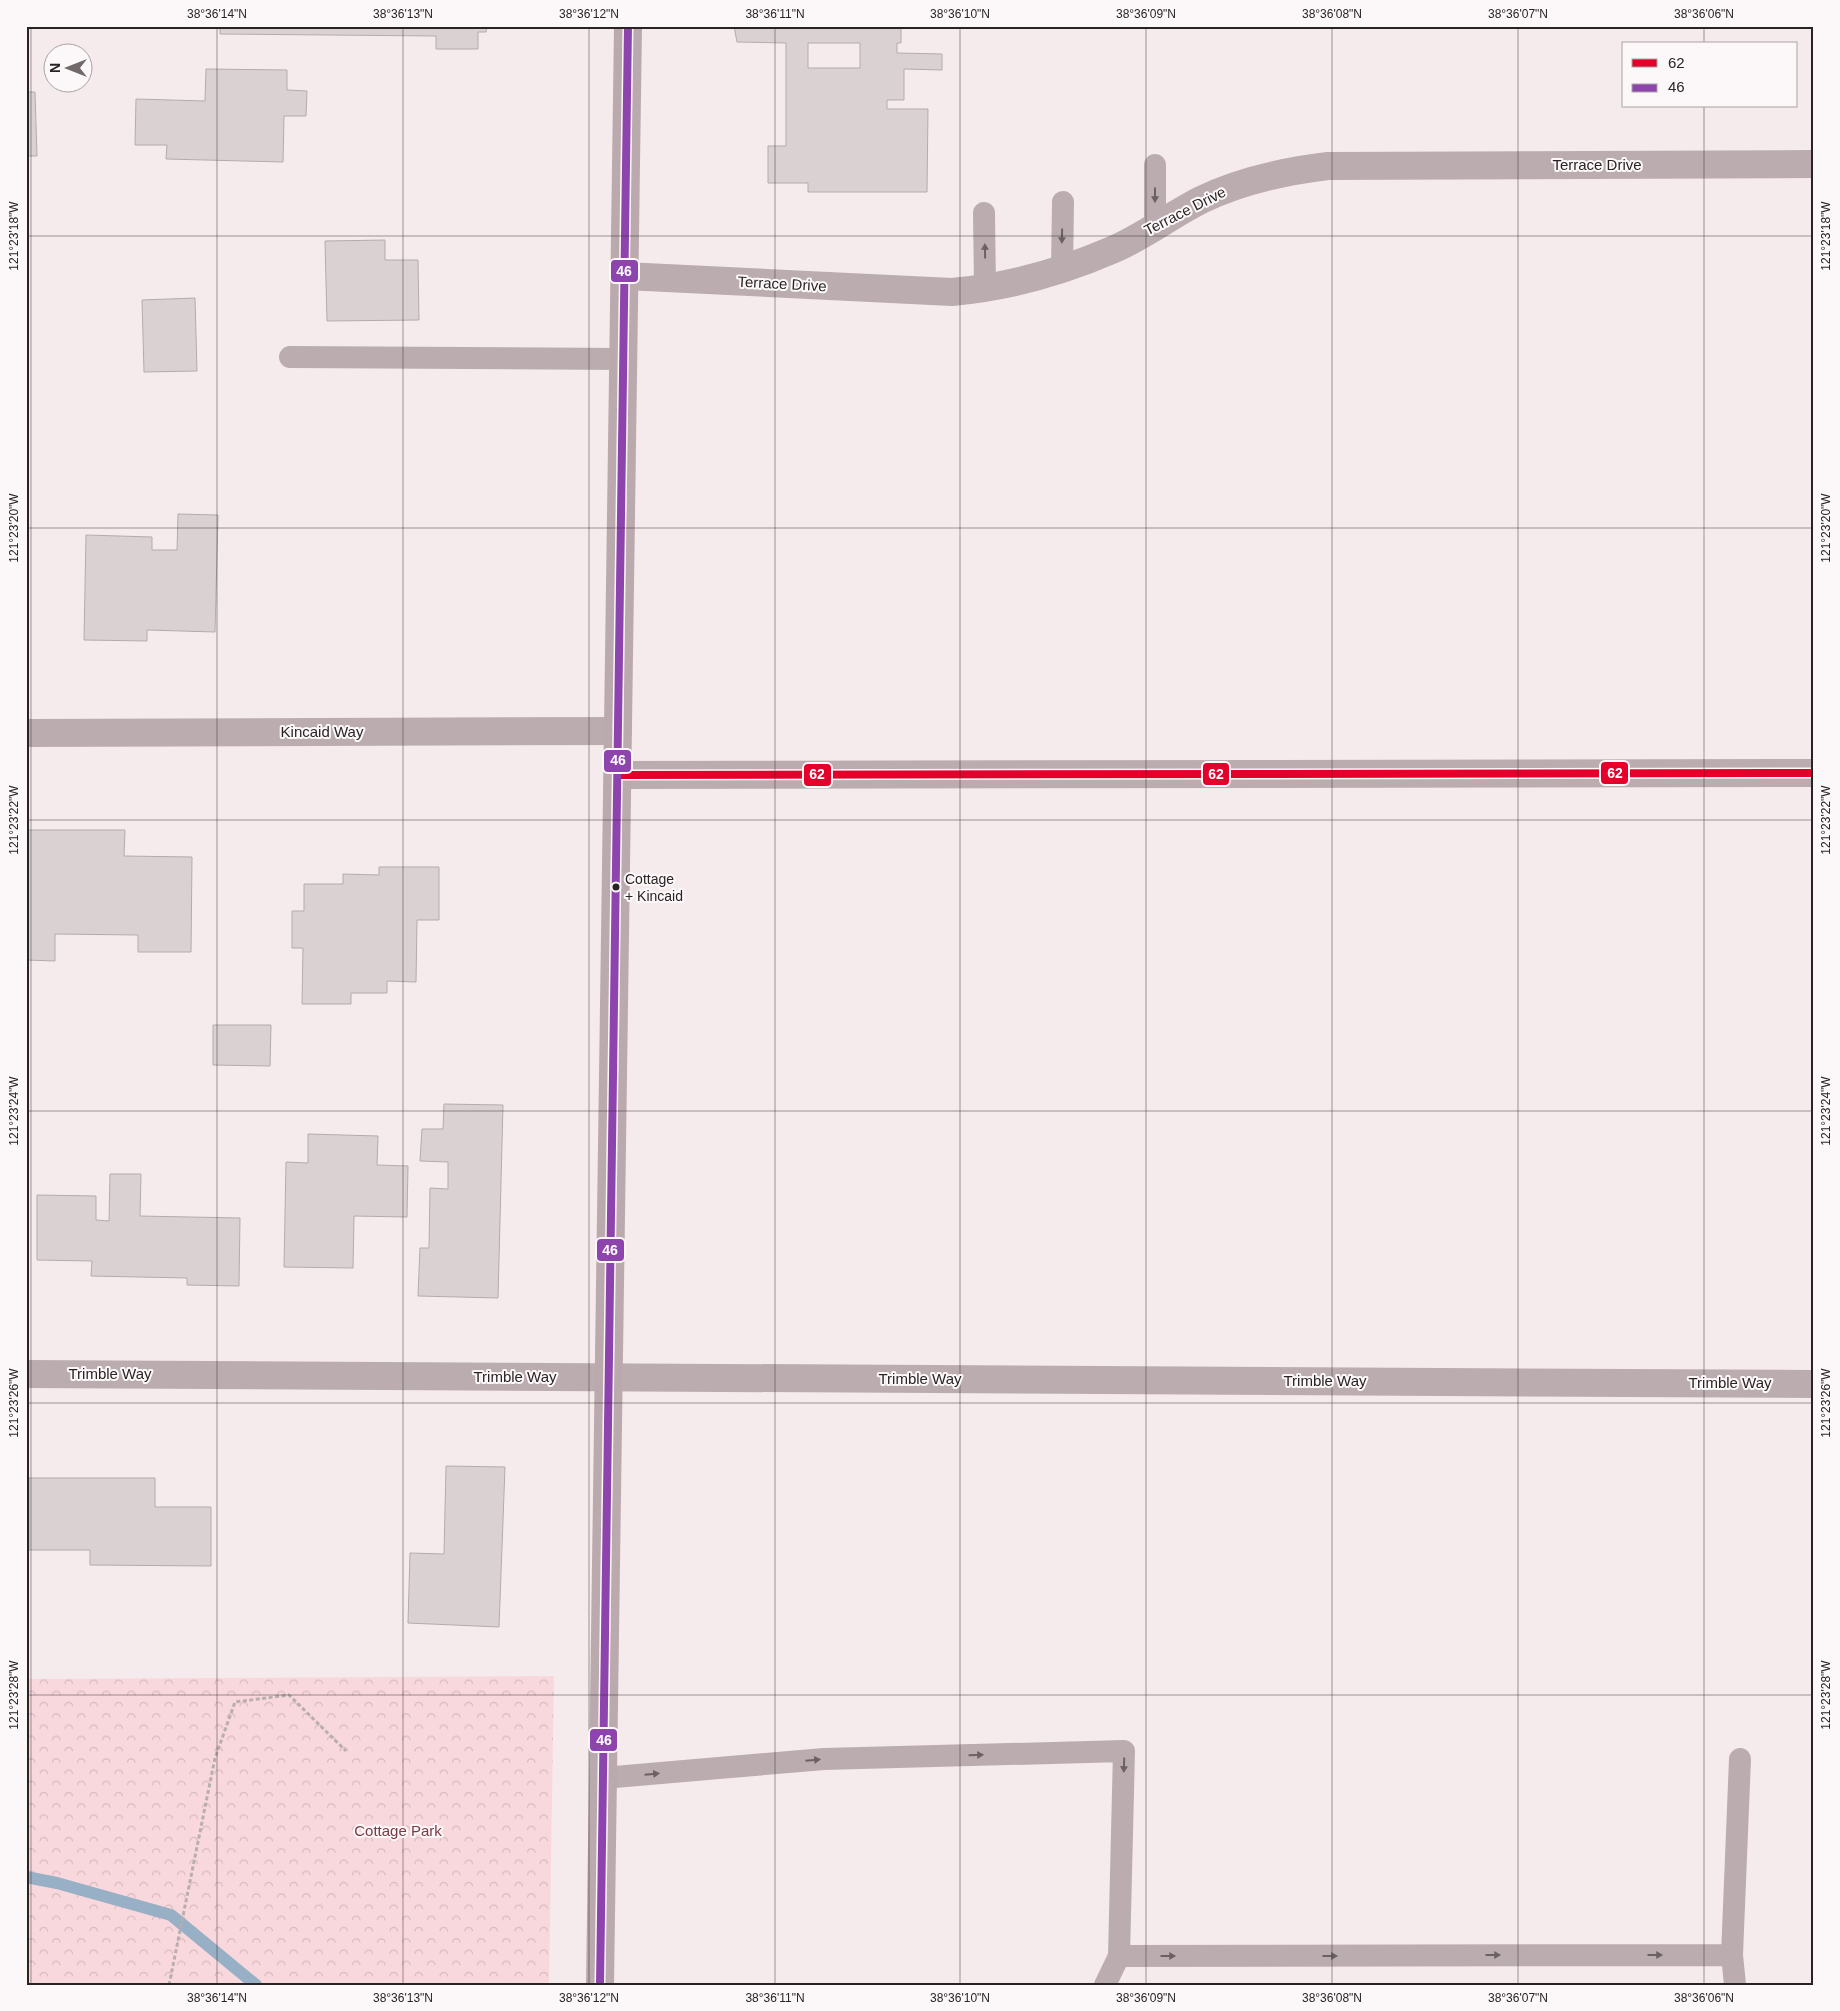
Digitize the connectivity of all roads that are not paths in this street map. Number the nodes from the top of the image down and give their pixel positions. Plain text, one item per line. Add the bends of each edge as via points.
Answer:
1 (628, 26) edge
2 (1814, 164) edge
3 (1155, 165) dead end
4 (1063, 202) dead end
5 (984, 213) dead end
6 (1155, 226) junction
7 (1062, 270) junction
8 (625, 276) junction
9 (985, 289) junction
10 (290, 357) dead end
11 (624, 359) junction
12 (618, 731) junction
13 (26, 734) edge
14 (1814, 773) edge
15 (618, 775) junction
16 (26, 1374) edge
17 (609, 1378) junction
18 (1814, 1384) edge
19 (1740, 1759) dead end
20 (603, 1778) junction
21 (1732, 1955) junction
22 (1119, 1956) junction
23 (600, 1985) edge
24 (1104, 1985) edge
25 (1734, 1985) edge

1 - 8 street
2 - 6 street, Terrace Drive via 1328,166 1296,170 1232,187
3 -> 6 lane
4 -> 7 lane
9 -> 5 lane
6 - 7 street, Terrace Drive via 1114,250
7 - 9 street, Terrace Drive
8 - 9 street, Terrace Drive via 952,292
8 - 11 street
10 - 11 lane
11 - 12 street
12 - 13 street, Kincaid Way
12 - 15 street
14 - 15 street
15 - 17 street
16 - 17 street, Trimble Way
17 - 18 street, Trimble Way
17 - 20 street
19 - 21 lane
20 -> 22 lane via 824,1759 1124,1751
20 - 23 street
22 -> 21 lane
21 - 25 lane
22 - 24 lane

